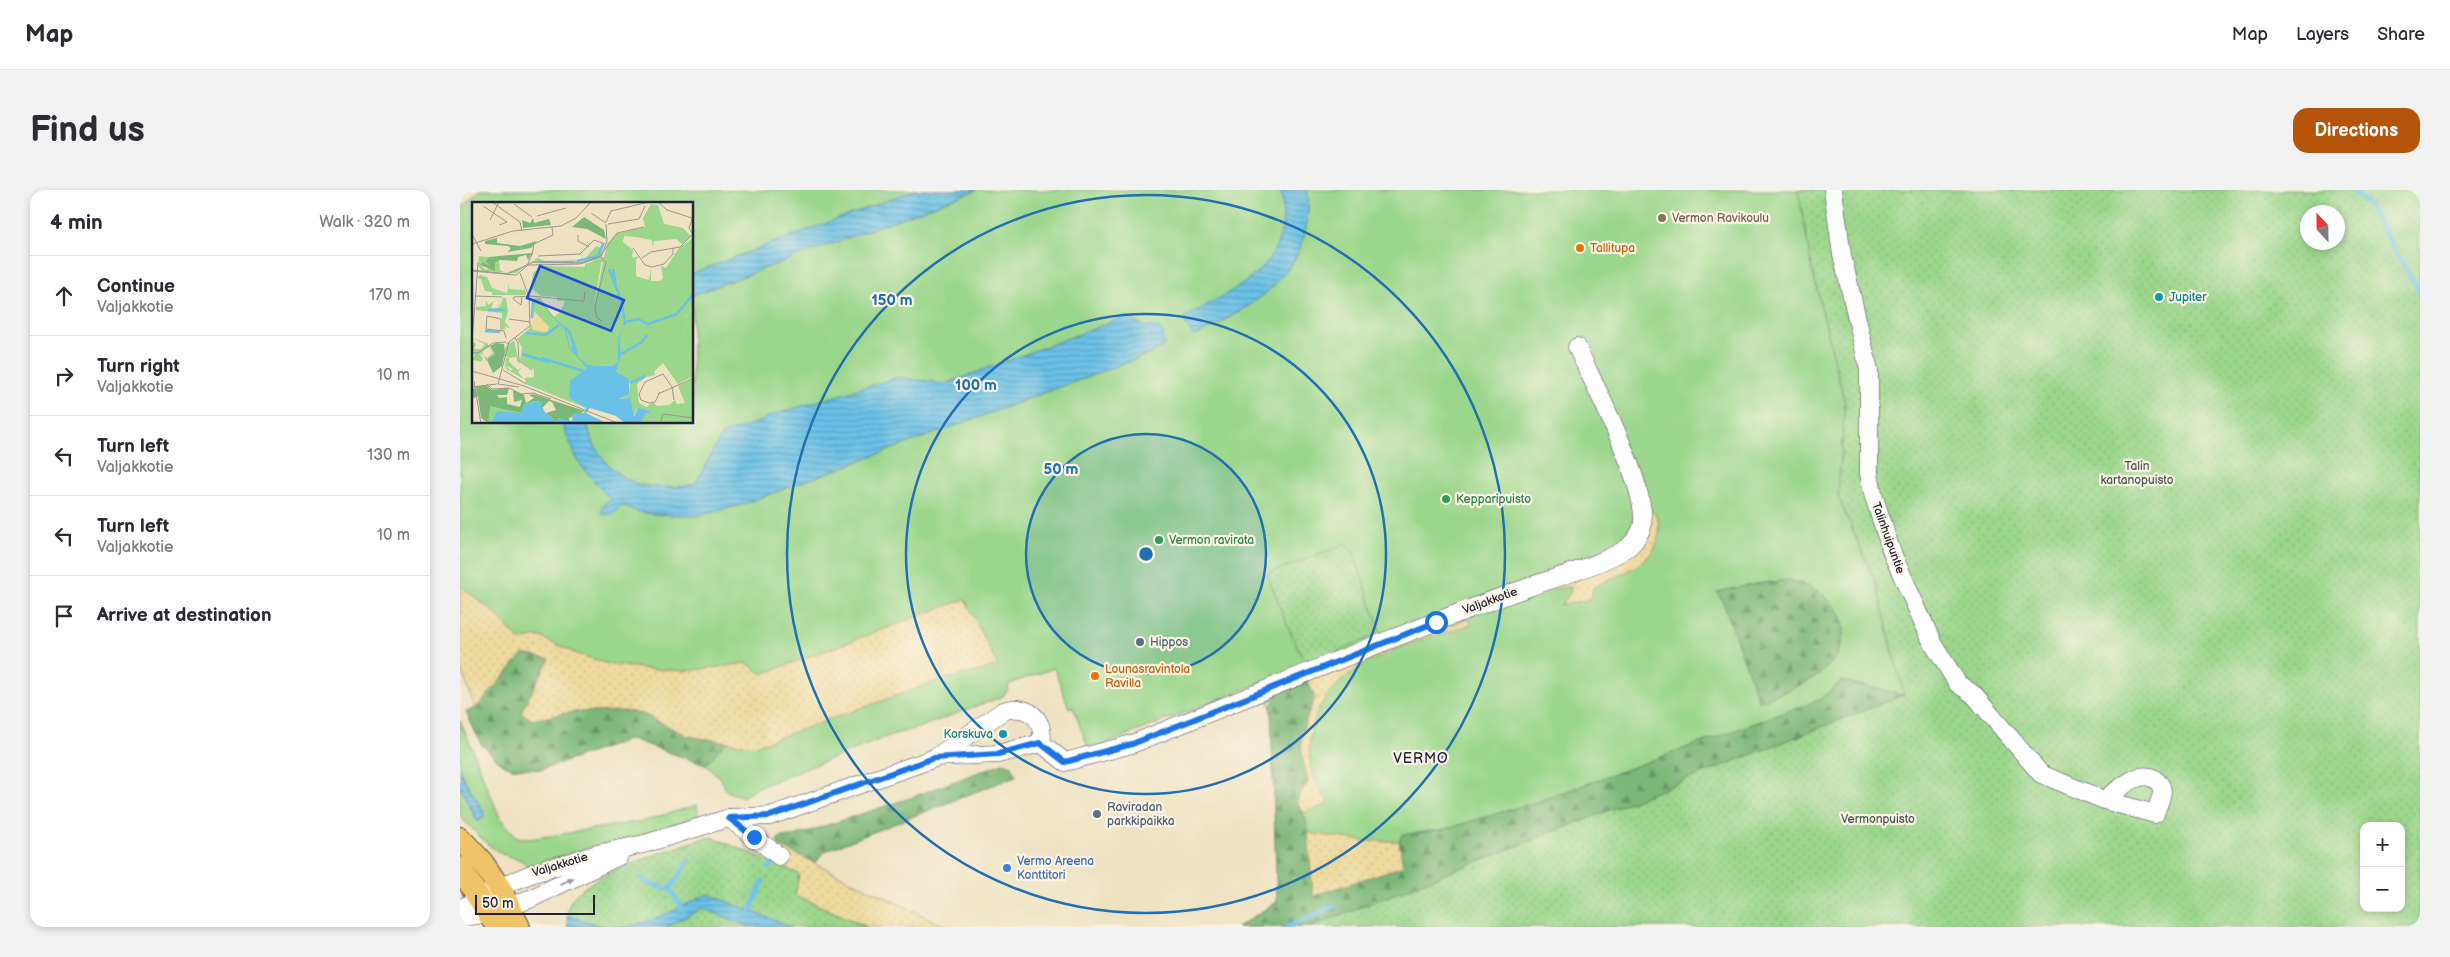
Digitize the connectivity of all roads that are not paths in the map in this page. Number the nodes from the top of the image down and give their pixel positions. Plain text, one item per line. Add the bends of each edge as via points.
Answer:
1 (1833, 190) edge
2 (1577, 347) dead end
3 (1040, 743) junction
4 (934, 758) junction
5 (2104, 800) dead end
6 (729, 818) junction
7 (460, 838) edge
8 (779, 856) dead end
9 (460, 868) edge
10 (495, 906) edge
11 (460, 909) edge
12 (460, 917) edge
13 (519, 927) edge

1 - 5 street, Talinhuipuntie via 1842,255 1869,370 1870,474 1874,497 1892,553 1919,615 1958,684 1973,694 2041,774
2 - 3 street, Valjakkotie via 1639,492 1643,510 1641,530 1628,547 1132,744 1065,762
3 - 4 street, Valjakkotie via 998,754
3 - 4 street, Valjakkotie via 1042,730 1036,717 1024,709 1010,708
4 - 6 street, Valjakkotie via 770,816
6 - 8 street
6 - 10 street, Valjakkotie via 644,844 532,898
7 - 10 main road via 482,862
9 - 10 main road
10 - 11 street
10 - 12 street
10 - 13 main road

